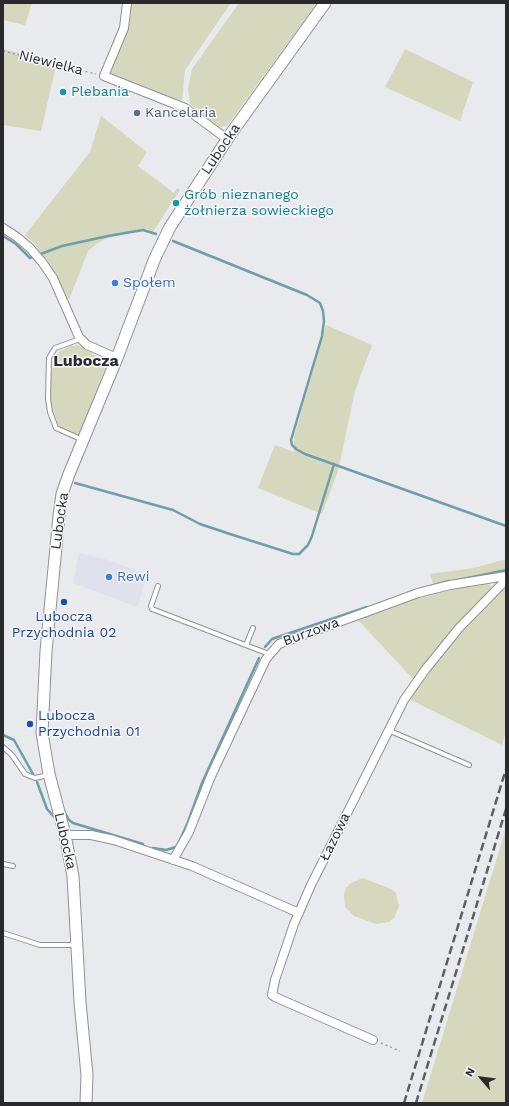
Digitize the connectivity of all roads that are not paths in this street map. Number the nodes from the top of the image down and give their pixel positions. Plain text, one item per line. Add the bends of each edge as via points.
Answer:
1 (127, 3) edge
2 (325, 3) edge
3 (227, 139) junction
4 (3, 228) edge
5 (81, 339) junction
6 (117, 358) junction
7 (83, 440) junction
8 (506, 576) edge
9 (506, 580) edge
10 (158, 586) dead end
11 (253, 628) dead end
12 (246, 645) junction
13 (269, 654) junction
14 (388, 730) junction
15 (3, 747) edge
16 (469, 764) dead end
17 (49, 774) junction
18 (65, 835) junction
19 (173, 860) junction
20 (3, 864) edge
21 (13, 866) dead end
22 (298, 913) junction
23 (3, 933) edge
24 (76, 945) junction
25 (373, 1040) road end
26 (86, 1103) edge

1 - 3 street via 124,28 104,76 185,108
2 - 3 street, Lubocka
3 - 6 street, Lubocka via 166,234
4 - 5 street via 17,237 41,260 53,278 73,327
5 - 6 street via 87,345
5 - 7 lane via 55,348 49,358 48,399 56,428
6 - 7 street, Lubocka
7 - 17 street, Lubocka via 65,484 58,516 42,713 43,745
8 - 13 street, Burzowa via 450,584 418,593 289,639
9 - 14 street, Łazowa via 459,628 425,670 404,700
10 - 12 lane via 152,609
11 - 12 lane
12 - 13 lane
13 - 19 street, Burzowa via 211,776 189,832
14 - 16 lane
14 - 22 street, Łazowa
15 - 17 lane via 25,774 36,778
17 - 18 street, Lubocka
18 - 19 street via 106,838
18 - 24 street, Lubocka via 73,876
19 - 22 street
20 - 21 lane
22 - 25 street, Łazowa via 278,968 272,995
23 - 24 lane via 40,945
24 - 26 street, Lubocka via 87,1075

